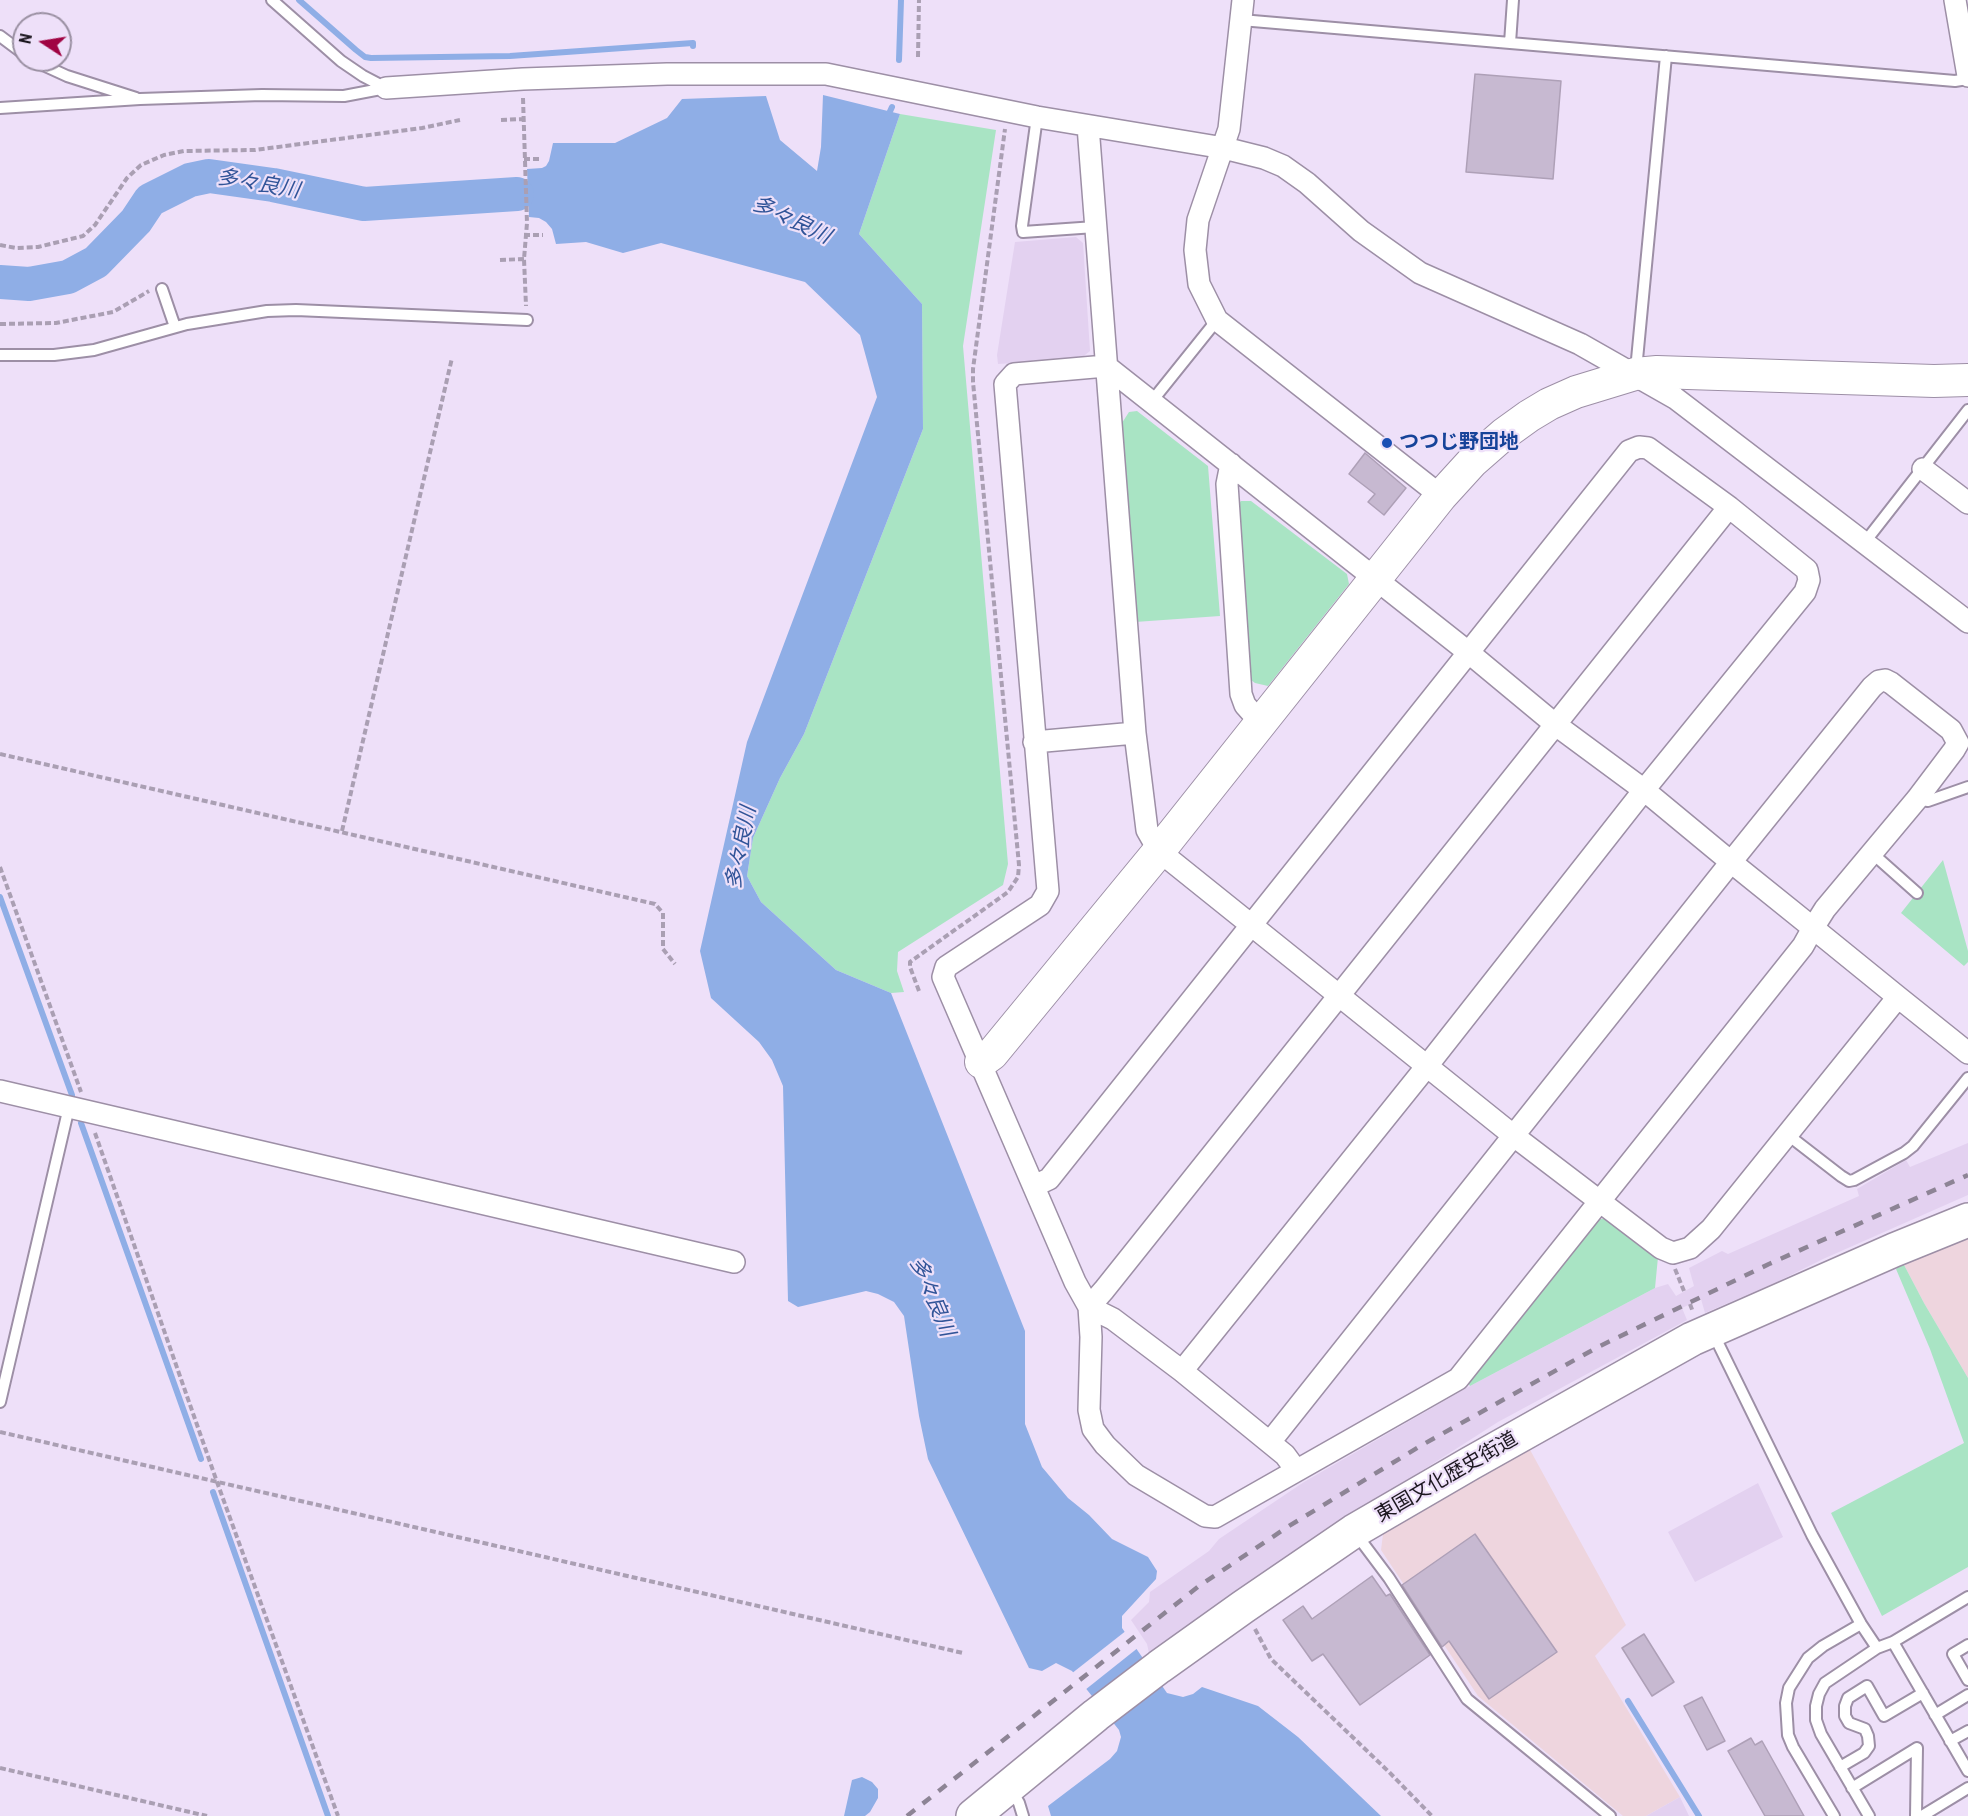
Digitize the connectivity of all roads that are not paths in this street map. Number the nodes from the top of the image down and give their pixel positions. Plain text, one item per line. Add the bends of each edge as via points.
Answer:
1 (272, 0) edge
2 (1513, 0) edge
3 (1955, 0) edge
4 (1242, 10) edge
5 (1510, 43) junction
6 (1666, 56) junction
7 (58, 72) edge
8 (1968, 77) edge
9 (386, 88) junction
10 (140, 99) junction
11 (0, 108) edge
12 (1037, 117) junction
13 (1088, 126) junction
14 (1224, 148) junction
15 (1095, 226) junction
16 (162, 289) road end
17 (527, 320) road end
18 (1217, 320) junction
19 (175, 327) junction
20 (0, 355) edge
21 (1106, 366) junction
22 (1635, 374) junction
23 (1968, 380) edge
24 (1152, 401) junction
25 (1968, 410) edge
26 (1231, 464) junction
27 (1923, 469) junction
28 (1441, 496) junction
29 (1968, 503) edge
30 (1729, 507) junction
31 (1865, 542) junction
32 (1376, 580) junction
33 (1968, 622) edge
34 (1468, 652) junction
35 (1261, 723) junction
36 (1556, 725) junction
37 (1135, 733) junction
38 (1034, 741) junction
39 (1968, 787) edge
40 (1644, 790) junction
41 (1917, 799) junction
42 (1159, 851) junction
43 (1872, 853) junction
44 (1731, 862) junction
45 (1917, 893) dead end
46 (1252, 924) junction
47 (1813, 928) junction
48 (1340, 995) junction
49 (1898, 997) junction
50 (1968, 1053) edge
51 (981, 1062) junction
52 (1427, 1066) junction
53 (1968, 1078) edge
54 (0, 1091) edge
55 (78, 1109) junction
56 (1788, 1135) junction
57 (1514, 1136) junction
58 (1034, 1186) junction
59 (1600, 1202) junction
60 (1968, 1220) edge
61 (734, 1262) dead end
62 (1089, 1307) junction
63 (1712, 1330) junction
64 (1182, 1371) junction
65 (0, 1402) edge
66 (1270, 1442) junction
67 (1296, 1470) junction
68 (1354, 1532) junction
69 (1967, 1600) edge
70 (1861, 1624) junction
71 (1893, 1642) junction
72 (1968, 1645) edge
73 (1877, 1648) junction
74 (1968, 1680) edge
75 (1923, 1693) junction
76 (1968, 1695) edge
77 (1935, 1715) junction
78 (1968, 1731) edge
79 (1950, 1741) junction
80 (1840, 1767) junction
81 (1968, 1771) edge
82 (1009, 1786) junction
83 (1852, 1788) junction
84 (1968, 1788) edge
85 (973, 1816) edge
86 (1023, 1816) edge
87 (1610, 1816) edge
88 (1834, 1816) edge
89 (1869, 1816) edge
90 (1916, 1816) edge
91 (1922, 1816) edge

1 - 9 lane via 341,61
2 - 5 lane
3 - 8 street
4 - 5 lane
4 - 14 street
5 - 6 lane
6 - 8 lane via 1955,81
6 - 22 lane
7 - 10 lane
9 - 10 lane via 344,96
9 - 12 street via 667,74 826,74
10 - 11 lane
12 - 13 street
12 - 15 lane via 1023,232
13 - 14 street
13 - 15 street
14 - 18 street via 1198,220 1195,250 1199,284
14 - 22 street via 1283,166 1361,231 1420,273 1580,344
15 - 21 street
16 - 19 lane
17 - 19 lane via 296,310 244,314
18 - 24 lane
18 - 28 street
19 - 20 lane via 94,350
21 - 24 street
21 - 37 street
21 - 38 street via 1014,374 1005,384
22 - 23 street
22 - 28 street via 1576,392 1529,416 1472,462
22 - 31 street via 1682,404
24 - 26 street
25 - 27 lane
26 - 32 street
26 - 35 street via 1227,484 1241,694
27 - 29 street
27 - 31 lane
28 - 32 street
30 - 34 street via 1648,448 1629,451
30 - 36 street
30 - 40 street via 1807,570 1809,580 1804,592
31 - 33 street
32 - 34 street
32 - 35 street
34 - 36 street
34 - 46 street
35 - 42 street
36 - 40 street
36 - 48 street
37 - 38 street
37 - 42 street via 1146,821
38 - 51 street via 1048,891 1040,905 946,967 944,977
39 - 41 lane via 1928,801
40 - 44 street
40 - 52 street
41 - 43 street
41 - 44 street via 1954,750 1956,736 1891,683 1879,681
42 - 46 street
42 - 51 street via 992,1054
43 - 45 lane
43 - 47 street
44 - 47 street
44 - 57 street
46 - 48 street
46 - 58 street via 1049,1179
47 - 49 street
47 - 59 street via 1803,946
48 - 52 street
48 - 62 street
49 - 50 street
49 - 56 street
51 - 58 street
52 - 57 street
52 - 64 street
53 - 56 lane via 1913,1146 1854,1180 1841,1176
54 - 55 street
55 - 61 street
55 - 65 lane
56 - 59 street via 1711,1229 1679,1253 1661,1248
57 - 59 street
57 - 66 street
58 - 62 street
59 - 67 street via 1458,1378
60 - 63 highway, 東国文化歴史街道
62 - 64 street via 1113,1319
62 - 67 street via 1089,1410 1093,1429 1136,1474 1205,1515 1215,1517
63 - 68 highway, 東国文化歴史街道
63 - 70 lane via 1806,1524
64 - 66 street
66 - 67 street
68 - 82 highway, 東国文化歴史街道 via 1159,1667
68 - 87 lane via 1389,1578 1467,1699
69 - 71 lane
70 - 73 lane
70 - 88 lane via 1808,1658 1789,1688 1786,1703 1788,1735 1793,1747
71 - 73 lane
71 - 75 lane
72 - 74 lane via 1953,1654
73 - 80 lane via 1825,1683 1819,1694 1816,1720
75 - 77 lane
75 - 80 lane via 1884,1716 1867,1686 1848,1698 1845,1716 1849,1723 1865,1729 1869,1746 1864,1754
76 - 77 lane
77 - 79 lane
78 - 79 lane
79 - 81 lane
80 - 83 lane
82 - 85 highway, 東国文化歴史街道
82 - 86 lane
83 - 89 lane
83 - 90 lane via 1917,1748
84 - 91 lane

